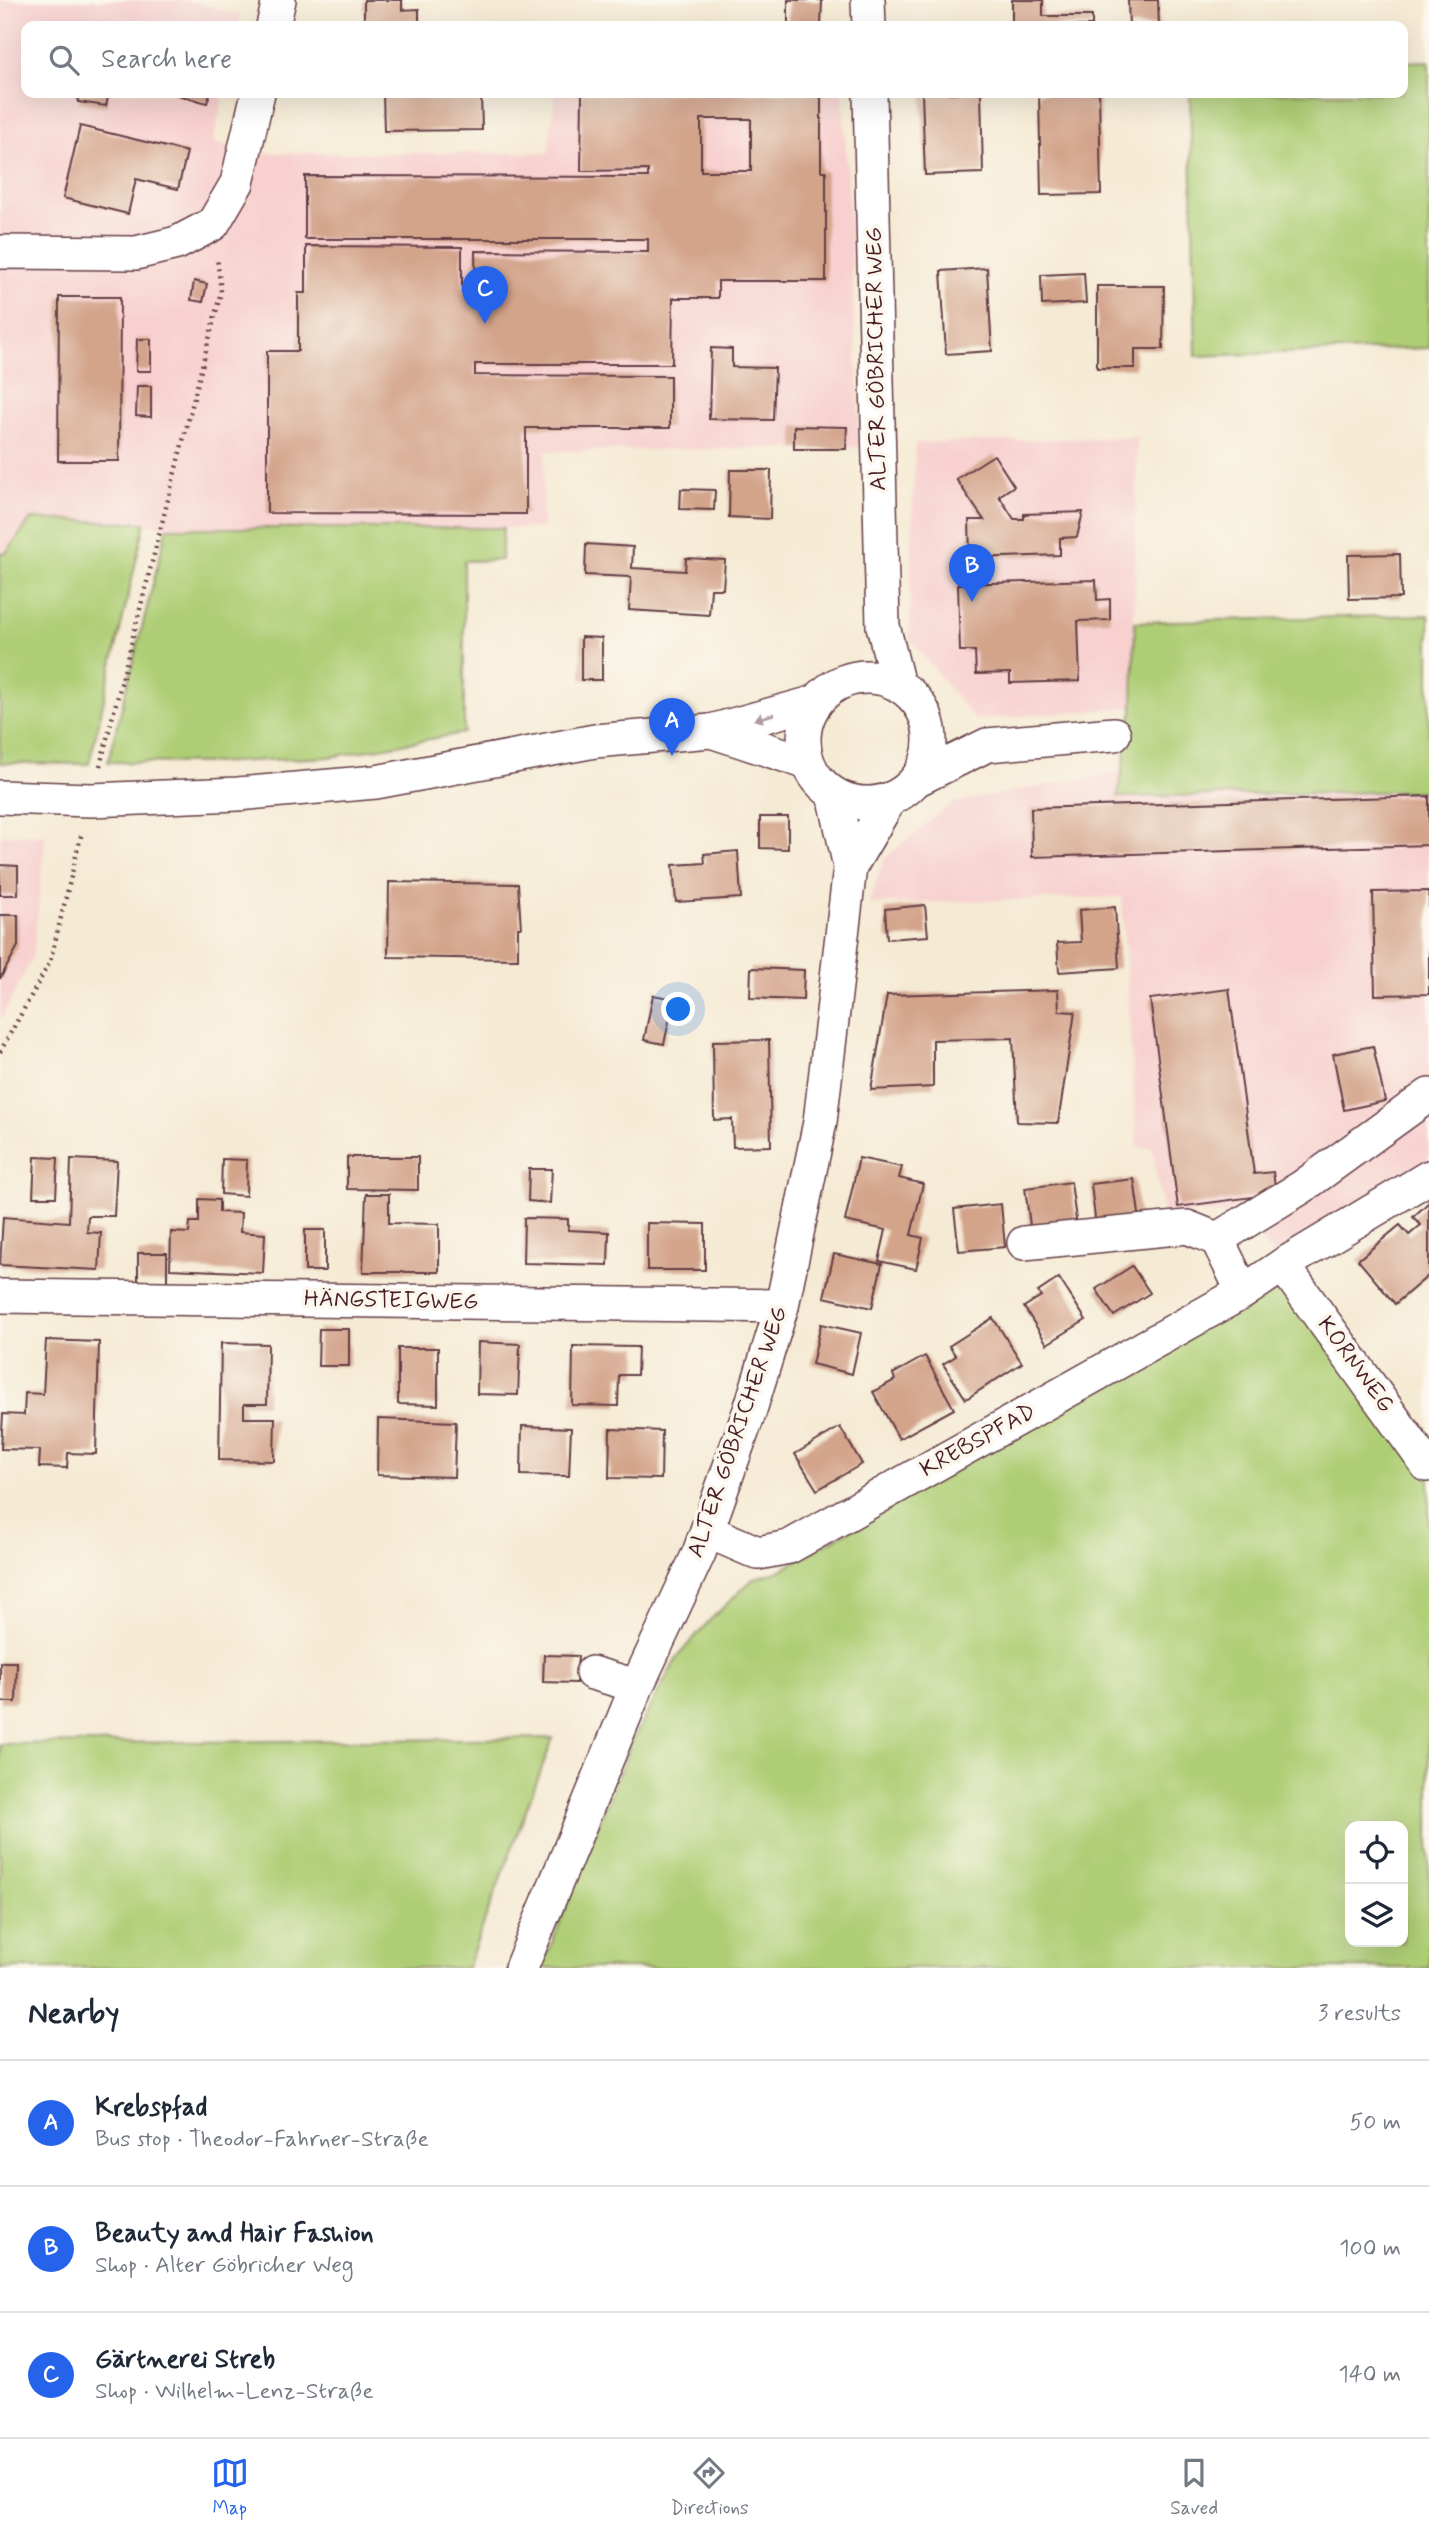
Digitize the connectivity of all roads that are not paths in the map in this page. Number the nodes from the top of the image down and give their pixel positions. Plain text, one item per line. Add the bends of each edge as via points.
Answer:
1 (279, 0) edge
2 (868, 0) edge
3 (274, 21) edge
4 (869, 21) edge
5 (257, 98) edge
6 (870, 98) edge
7 (0, 253) edge
8 (883, 626) junction
9 (859, 678) junction
10 (898, 685) junction
11 (816, 702) junction
12 (927, 721) junction
13 (711, 731) junction
14 (1114, 734) dead end
15 (987, 745) junction
16 (808, 763) junction
17 (903, 789) junction
18 (834, 794) junction
19 (0, 797) edge
20 (850, 867) junction
21 (1429, 1095) edge
22 (1429, 1177) edge
23 (1217, 1239) junction
24 (1024, 1243) dead end
25 (1283, 1265) junction
26 (1244, 1292) junction
27 (0, 1296) edge
28 (782, 1306) junction
29 (1428, 1465) edge
30 (707, 1531) junction
31 (592, 1672) dead end
32 (637, 1686) junction
33 (521, 1968) edge

1 - 3 street
2 - 4 street
5 - 7 street via 237,183 213,225 177,243 136,253
6 - 8 street, ALTER GÖBRICHER WEG
8 - 9 street, ALTER GÖBRICHER WEG
8 - 10 street, ALTER GÖBRICHER WEG
9 - 10 street via 879,678
9 - 11 street via 833,687
10 - 12 street via 913,697
11 -> 13 street
11 - 16 street via 804,734
12 - 15 street
12 - 17 street via 928,757
13 - 16 street
13 - 19 street via 595,741 376,782 91,800
14 - 15 street
15 - 17 street
16 - 18 street
17 - 18 street via 871,803
17 - 20 street, ALTER GÖBRICHER WEG
18 - 20 street, ALTER GÖBRICHER WEG
20 - 28 street, ALTER GÖBRICHER WEG via 820,1122
21 - 23 street via 1302,1187
22 - 25 street, KREBSPFAD
23 - 24 street via 1187,1227
23 - 26 street
25 - 26 street, KREBSPFAD
25 - 29 street, KORNWEG
26 - 30 street, KREBSPFAD via 789,1547 758,1553
27 - 28 street, HÄNGSTEIGWEG
28 - 30 street, ALTER GÖBRICHER WEG
30 - 32 street, ALTER GÖBRICHER WEG
31 - 32 street
32 - 33 street, ALTER GÖBRICHER WEG

